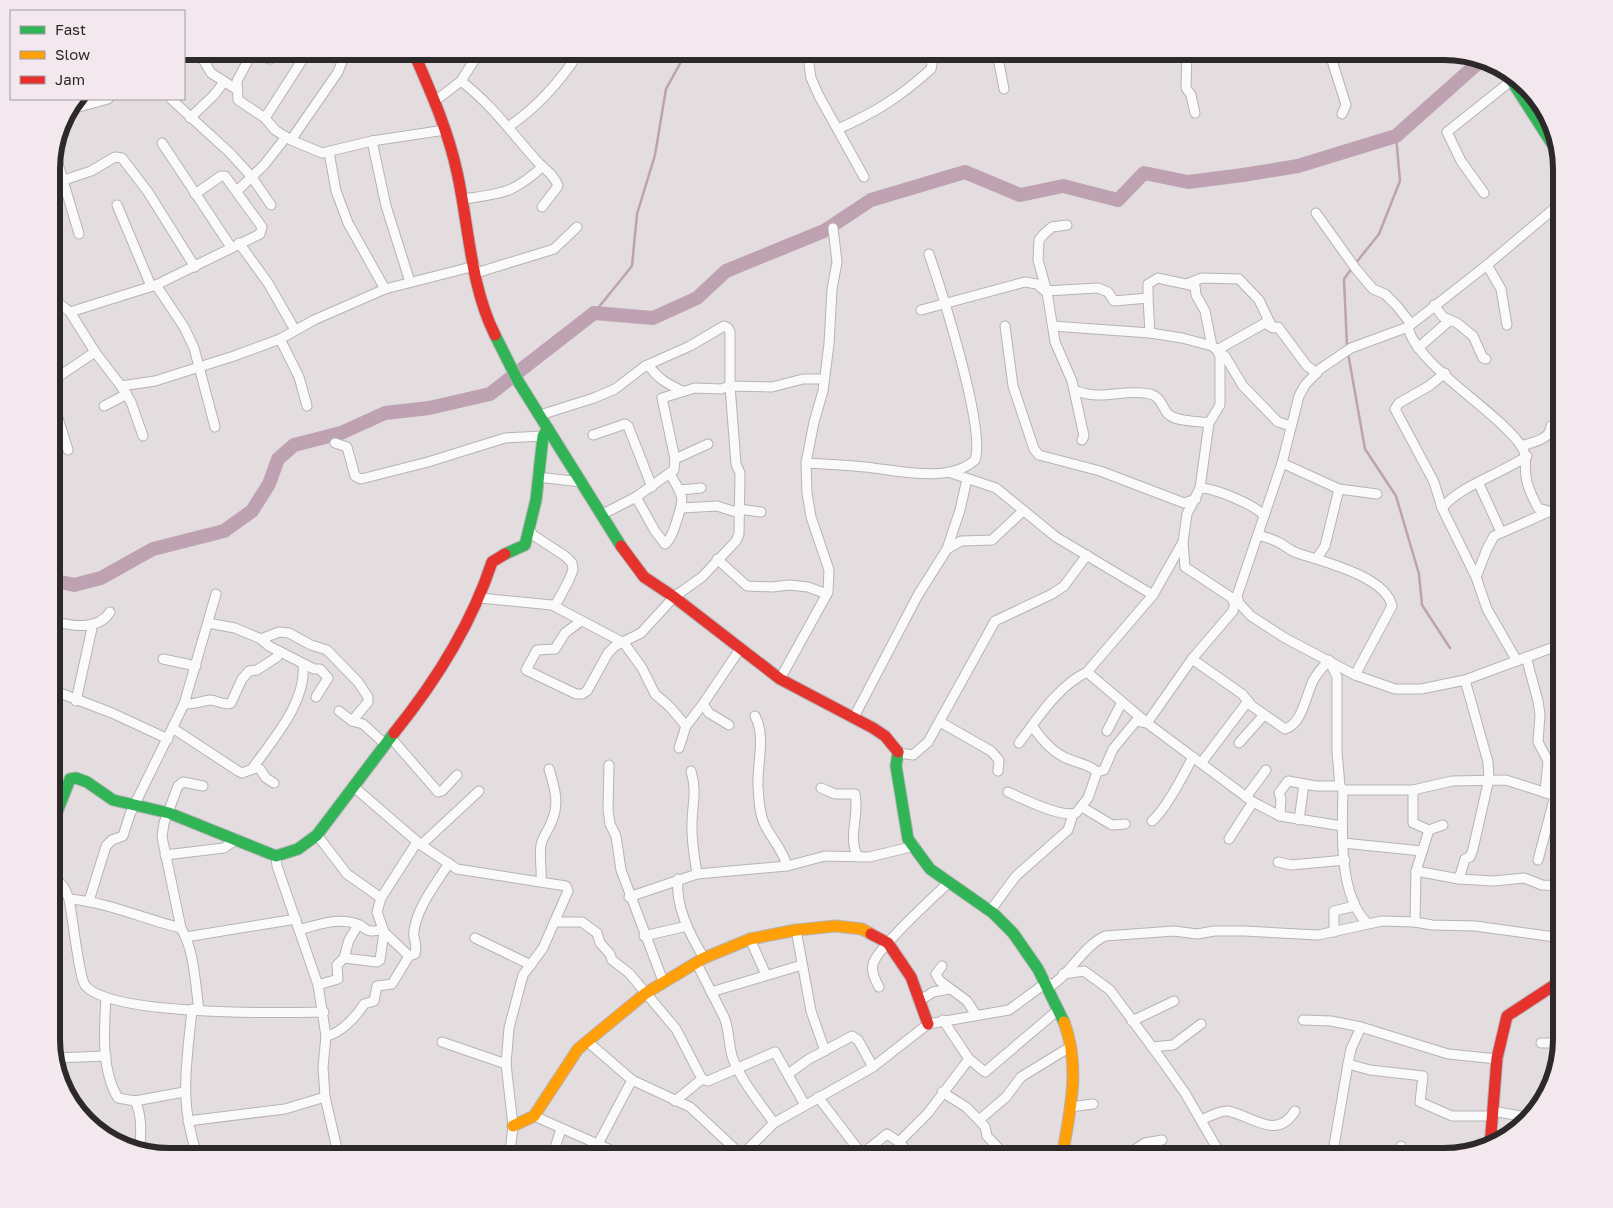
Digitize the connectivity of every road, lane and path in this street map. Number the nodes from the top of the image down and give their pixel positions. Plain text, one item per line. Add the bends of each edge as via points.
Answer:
1 (203, 60) edge
2 (248, 60) edge
3 (302, 60) edge
4 (343, 60) edge
5 (417, 60) edge
6 (474, 60) edge
7 (574, 60) edge
8 (808, 60) edge
9 (930, 60) edge
10 (998, 60) edge
11 (1186, 60) edge
12 (1332, 60) edge
13 (1506, 79) edge
14 (461, 81) junction
15 (224, 82) junction
16 (1513, 85) edge
17 (1004, 88) dead end
18 (236, 89) junction
19 (104, 100) edge
20 (172, 100) edge
21 (435, 101) junction
22 (80, 107) edge
23 (1195, 113) dead end
24 (1342, 114) dead end
25 (190, 118) junction
26 (265, 118) junction
27 (508, 127) junction
28 (838, 129) junction
29 (445, 130) junction
30 (1548, 138) edge
31 (288, 139) junction
32 (372, 141) junction
33 (162, 143) dead end
34 (330, 152) junction
35 (60, 167) edge
36 (542, 167) junction
37 (250, 176) junction
38 (864, 177) dead end
39 (64, 179) junction
40 (60, 181) edge
41 (237, 191) junction
42 (1484, 193) dead end
43 (195, 194) junction
44 (464, 200) junction
45 (117, 205) dead end
46 (271, 205) dead end
47 (542, 207) dead end
48 (1553, 210) edge
49 (1316, 213) dead end
50 (1067, 225) dead end
51 (577, 226) dead end
52 (833, 228) dead end
53 (80, 234) dead end
54 (235, 245) junction
55 (929, 254) dead end
56 (1487, 265) junction
57 (195, 267) junction
58 (475, 270) junction
59 (410, 282) junction
60 (1189, 283) junction
61 (154, 286) junction
62 (385, 289) junction
63 (1046, 290) junction
64 (1148, 298) junction
65 (60, 304) edge
66 (947, 305) junction
67 (1434, 305) junction
68 (921, 310) dead end
69 (70, 312) junction
70 (1449, 321) junction
71 (1507, 325) dead end
72 (1005, 326) dead end
73 (1053, 326) junction
74 (1409, 326) junction
75 (1273, 328) junction
76 (295, 330) junction
77 (1150, 333) junction
78 (280, 339) junction
79 (1214, 348) junction
80 (1418, 348) junction
81 (95, 352) junction
82 (1486, 359) dead end
83 (645, 366) junction
84 (199, 367) junction
85 (1317, 373) junction
86 (1445, 373) junction
87 (60, 376) edge
88 (824, 379) junction
89 (121, 386) junction
90 (730, 386) junction
91 (1074, 390) junction
92 (682, 391) junction
93 (127, 394) junction
94 (104, 406) dead end
95 (307, 406) dead end
96 (540, 415) junction
97 (1209, 423) junction
98 (60, 424) edge
99 (1553, 425) edge
100 (1291, 426) junction
101 (215, 428) dead end
102 (546, 432) junction
103 (593, 435) dead end
104 (143, 436) dead end
105 (1082, 440) dead end
106 (335, 443) dead end
107 (708, 444) dead end
108 (1522, 446) junction
109 (68, 450) dead end
110 (1526, 456) junction
111 (675, 459) junction
112 (806, 463) junction
113 (1282, 463) junction
114 (948, 472) junction
115 (670, 474) junction
116 (537, 477) junction
117 (967, 479) junction
118 (582, 482) junction
119 (1479, 484) junction
120 (652, 487) junction
121 (701, 488) dead end
122 (1200, 488) junction
123 (1339, 489) junction
124 (680, 490) junction
125 (1377, 494) dead end
126 (636, 497) junction
127 (1196, 498) junction
128 (682, 508) junction
129 (1442, 508) junction
130 (1553, 509) edge
131 (738, 511) junction
132 (1023, 511) junction
133 (1548, 511) junction
134 (762, 512) dead end
135 (603, 514) junction
136 (1264, 516) junction
137 (530, 530) junction
138 (1501, 532) junction
139 (1258, 535) junction
140 (1183, 542) junction
141 (946, 549) junction
142 (1087, 555) junction
143 (1317, 558) junction
144 (717, 560) junction
145 (1476, 577) junction
146 (216, 594) dead end
147 (827, 594) junction
148 (1153, 595) junction
149 (674, 597) junction
150 (480, 598) junction
151 (1235, 599) junction
152 (555, 606) junction
153 (110, 612) dead end
154 (581, 621) junction
155 (60, 623) edge
156 (208, 623) junction
157 (90, 625) junction
158 (261, 639) junction
159 (624, 643) junction
160 (1553, 647) edge
161 (740, 649) junction
162 (279, 652) junction
163 (1526, 657) junction
164 (163, 659) dead end
165 (1192, 660) junction
166 (1329, 660) junction
167 (1517, 661) junction
168 (304, 664) junction
169 (196, 666) junction
170 (1087, 672) junction
171 (1355, 675) junction
172 (780, 680) junction
173 (1465, 680) junction
174 (60, 693) edge
175 (316, 697) dead end
176 (76, 700) junction
177 (1248, 701) junction
178 (1122, 702) junction
179 (184, 704) junction
180 (703, 704) junction
181 (339, 711) dead end
182 (755, 716) dead end
183 (1263, 716) junction
184 (854, 717) junction
185 (352, 721) junction
186 (940, 722) junction
187 (1147, 723) junction
188 (729, 725) dead end
189 (686, 726) junction
190 (1032, 726) junction
191 (174, 728) junction
192 (1107, 731) dead end
193 (168, 739) junction
194 (388, 741) junction
195 (1019, 744) dead end
196 (1239, 744) dead end
197 (679, 748) dead end
198 (899, 753) junction
199 (1193, 757) junction
200 (1202, 762) junction
201 (609, 766) dead end
202 (252, 769) junction
203 (549, 770) dead end
204 (1266, 770) dead end
205 (690, 771) dead end
206 (998, 771) dead end
207 (1097, 772) junction
208 (457, 775) dead end
209 (1489, 780) junction
210 (274, 783) dead end
211 (1304, 784) junction
212 (203, 786) dead end
213 (354, 787) junction
214 (821, 788) dead end
215 (1341, 788) junction
216 (1412, 790) junction
217 (479, 791) dead end
218 (1008, 792) dead end
219 (1545, 793) junction
220 (1553, 795) edge
221 (1250, 800) junction
222 (60, 806) edge
223 (135, 807) junction
224 (1082, 807) junction
225 (168, 813) junction
226 (1073, 814) junction
227 (1553, 815) edge
228 (1280, 816) junction
229 (1299, 820) junction
230 (1152, 821) dead end
231 (1125, 824) dead end
232 (1443, 825) dead end
233 (1342, 826) junction
234 (1429, 830) junction
235 (317, 835) junction
236 (237, 839) junction
237 (1229, 840) dead end
238 (419, 843) junction
239 (1343, 843) junction
240 (915, 846) junction
241 (1422, 851) junction
242 (165, 855) junction
243 (276, 856) junction
244 (858, 857) junction
245 (1345, 860) junction
246 (1538, 860) dead end
247 (1278, 862) dead end
248 (449, 863) junction
249 (787, 866) junction
250 (1416, 871) junction
251 (697, 874) junction
252 (678, 879) junction
253 (1458, 879) junction
254 (541, 881) junction
255 (60, 883) edge
256 (948, 883) junction
257 (1553, 886) edge
258 (629, 897) junction
259 (381, 898) junction
260 (69, 899) junction
261 (89, 900) junction
262 (1354, 902) junction
263 (990, 912) junction
264 (296, 919) junction
265 (556, 922) junction
266 (1415, 922) junction
267 (1368, 923) junction
268 (358, 925) junction
269 (687, 926) junction
270 (299, 930) junction
271 (796, 930) junction
272 (383, 931) junction
273 (1334, 932) junction
274 (184, 933) junction
275 (644, 936) junction
276 (1553, 937) edge
277 (475, 938) dead end
278 (750, 939) junction
279 (888, 943) junction
280 (409, 956) junction
281 (344, 958) junction
282 (700, 960) junction
283 (531, 964) junction
284 (802, 965) junction
285 (942, 966) dead end
286 (1063, 974) junction
287 (766, 975) junction
288 (663, 981) junction
289 (318, 985) junction
290 (1048, 985) junction
291 (1553, 985) edge
292 (878, 987) dead end
293 (949, 989) junction
294 (711, 992) junction
295 (646, 993) junction
296 (106, 998) junction
297 (1174, 1000) dead end
298 (919, 1002) junction
299 (196, 1009) junction
300 (1058, 1010) junction
301 (324, 1012) junction
302 (976, 1015) junction
303 (943, 1020) junction
304 (1303, 1020) dead end
305 (1132, 1021) junction
306 (928, 1024) junction
307 (1201, 1024) dead end
308 (1361, 1028) junction
309 (326, 1036) junction
310 (442, 1042) dead end
311 (588, 1042) junction
312 (1541, 1042) dead end
313 (1553, 1043) edge
314 (1070, 1047) junction
315 (1152, 1047) junction
316 (825, 1051) junction
317 (106, 1056) junction
318 (62, 1058) edge
319 (969, 1059) junction
320 (1498, 1059) junction
321 (506, 1064) junction
322 (1348, 1064) junction
323 (873, 1066) junction
324 (738, 1068) junction
325 (788, 1074) junction
326 (702, 1079) junction
327 (632, 1080) junction
328 (184, 1092) junction
329 (942, 1092) junction
330 (325, 1097) junction
331 (818, 1097) junction
332 (135, 1101) junction
333 (675, 1101) junction
334 (1093, 1104) dead end
335 (805, 1105) junction
336 (1070, 1106) junction
337 (1295, 1111) dead end
338 (1493, 1113) junction
339 (534, 1116) junction
340 (1521, 1116) edge
341 (979, 1120) junction
342 (1201, 1120) junction
343 (188, 1121) junction
344 (774, 1123) junction
345 (513, 1126) junction
346 (562, 1129) junction
347 (1491, 1137) edge
348 (1162, 1140) dead end
349 (899, 1142) junction
350 (140, 1144) edge
351 (598, 1144) junction
352 (196, 1148) edge
353 (337, 1148) edge
354 (510, 1148) edge
355 (555, 1148) edge
356 (607, 1148) edge
357 (734, 1148) edge
358 (748, 1148) edge
359 (857, 1148) edge
360 (870, 1148) edge
361 (905, 1148) edge
362 (998, 1148) edge
363 (1063, 1148) edge
364 (1137, 1148) edge
365 (1217, 1148) edge
366 (1334, 1148) edge

1 - 15 street via 211,73
2 - 18 street
3 - 26 street
4 - 31 street via 338,72
5 - 21 street
6 - 14 street
7 - 27 street via 549,93 528,114
8 - 28 street via 811,78
9 - 28 street via 931,69 902,95
10 - 17 street
11 - 23 street via 1186,88
12 - 24 street via 1346,105
13 - 42 street via 1447,132 1461,160
14 - 21 street
14 - 27 street via 480,96
15 - 18 street
15 - 25 street
16 - 30 street
18 - 26 street via 241,104
19 - 22 street
20 - 25 street
21 - 29 street
25 - 37 street via 230,153
26 - 31 street
27 - 36 street
28 - 38 street
29 - 32 street
29 - 44 street
31 - 34 street via 322,153
31 - 37 street
32 - 34 street
32 - 59 street via 386,206
33 - 43 street
34 - 62 street via 336,191 348,223
35 - 39 street
36 - 44 street via 511,191
36 - 47 street via 558,186
37 - 41 street
37 - 46 street
39 - 40 street
39 - 53 street
39 - 57 street via 122,158 148,192
41 - 43 street via 228,178 221,176
41 - 54 street via 262,227 260,234
43 - 54 street
44 - 58 street
45 - 61 street
48 - 56 street
49 - 74 street via 1356,269 1373,289 1385,294
50 - 63 street via 1052,227 1039,240 1038,260
51 - 58 street via 554,249
52 - 88 street via 837,262
54 - 57 street
54 - 76 street via 268,283
55 - 66 street
56 - 67 street
56 - 71 street via 1501,289
57 - 61 street
58 - 59 street
58 - 96 street via 489,323 518,381
59 - 62 street
60 - 64 street via 1158,278 1148,284
60 - 75 street via 1202,278 1239,279 1259,300
60 - 79 street via 1195,286 1196,295 1206,311
61 - 69 street
61 - 84 street via 184,327
62 - 76 street
63 - 64 street via 1098,288 1108,292 1114,301
63 - 66 street via 1025,282
63 - 73 street
64 - 77 street
65 - 69 street
66 - 68 street
66 - 114 street via 978,452 972,462
67 - 70 street
67 - 74 street
69 - 81 street
70 - 80 street
70 - 82 street via 1457,323 1473,336
72 - 127 street via 1014,386 1034,449 1039,455 1100,471 1184,503
73 - 77 street
73 - 91 street via 1055,342
74 - 80 street via 1410,337
74 - 85 street via 1351,348
75 - 79 street via 1265,323
75 - 85 street via 1278,327 1307,366
76 - 78 street
77 - 79 street
78 - 84 street
78 - 95 street via 299,377
79 - 97 street via 1220,356 1220,405
79 - 100 street via 1225,356 1243,386 1278,422
80 - 86 street
81 - 87 street
81 - 89 street
83 - 90 street via 724,326 730,332
83 - 92 street via 650,367 658,378
83 - 96 street via 615,389
84 - 89 street via 155,381
84 - 101 street
85 - 100 street via 1299,396
86 - 108 street
86 - 129 street via 1398,403 1395,409 1434,482
88 - 90 street via 803,379 772,388
88 - 112 street
89 - 93 street
90 - 92 street
90 - 131 street via 736,464 740,474
91 - 97 street via 1087,396 1150,394 1157,397 1174,418
91 - 105 street via 1084,436
92 - 111 street via 661,401
93 - 94 street
93 - 104 street
96 - 102 street
97 - 122 street
98 - 109 street
99 - 108 street via 1547,437
100 - 113 street
102 - 106 street via 505,438 361,479 355,476 347,447
102 - 116 street
102 - 118 street
103 - 120 street via 625,424 628,426
107 - 111 street
108 - 110 street
110 - 119 street
110 - 133 street via 1525,474 1529,489 1538,508
111 - 115 street via 674,470
112 - 114 street via 914,474
112 - 147 street via 806,493 811,517 829,570
113 - 123 street
113 - 136 street
114 - 117 street
115 - 120 street
115 - 124 street
116 - 118 street
116 - 137 street
117 - 132 street via 996,488
117 - 141 street
118 - 135 street
119 - 129 street via 1450,498
119 - 138 street
120 - 126 street
121 - 124 street
122 - 127 street
122 - 136 street via 1209,488 1257,508
123 - 125 street
123 - 143 street via 1325,546
124 - 128 street
126 - 128 street via 665,544
126 - 135 street
127 - 140 street via 1188,514
128 - 131 street via 717,506
129 - 145 street
130 - 133 street
131 - 134 street
131 - 144 street via 739,534 736,541
132 - 141 street via 992,540 961,540
132 - 142 street via 1041,527
133 - 138 street
135 - 149 street via 644,577
136 - 139 street
137 - 150 street via 520,550 492,562
137 - 152 street via 572,563 568,582
138 - 145 street via 1490,542
139 - 143 street via 1294,552
139 - 151 street
140 - 148 street
140 - 151 street via 1185,566
141 - 184 street
142 - 148 street
142 - 186 street via 1064,586 995,621
143 - 171 street via 1373,583 1391,603 1388,617
144 - 147 street via 747,586 789,585
144 - 149 street via 702,577
145 - 167 street via 1487,609
146 - 156 street
147 - 172 street
148 - 170 street
149 - 159 street via 651,624
149 - 161 street
150 - 152 street
150 - 194 street via 459,641 425,695
151 - 165 street via 1233,611
151 - 166 street via 1251,616
152 - 154 street
153 - 157 street via 101,622
154 - 159 street
154 - 159 street via 566,633 556,649 538,650 526,670 582,694 608,653
155 - 157 street
156 - 158 street via 235,628
156 - 169 street
157 - 176 street via 92,628
158 - 162 street
158 - 185 street via 279,632 289,633 334,656 368,697 368,702
159 - 189 street via 655,694
160 - 163 street
161 - 172 street
161 - 180 street
162 - 168 street
162 - 179 street via 276,658 258,670 252,669 242,678 231,703 226,705 212,700
163 - 167 street
163 - 219 street via 1538,701 1538,742 1548,761
164 - 169 street
165 - 177 street
165 - 187 street
166 - 171 street
166 - 183 street via 1316,675 1301,712 1290,728 1282,729
166 - 215 street via 1337,677 1336,752
167 - 173 street
168 - 175 street via 327,675 327,681
168 - 202 street via 304,676 293,709
169 - 179 street
170 - 178 street
170 - 190 street via 1071,681
171 - 173 street via 1395,688 1421,690
172 - 184 street
173 - 209 street via 1488,762
174 - 176 street
176 - 193 street
177 - 183 street
177 - 200 street
178 - 187 street
178 - 192 street
179 - 191 street
180 - 188 street via 709,713
180 - 189 street
181 - 185 street
182 - 249 street via 761,759 758,784 764,824 780,846
183 - 196 street
184 - 198 street via 885,736
185 - 194 street via 363,724
186 - 198 street via 919,751 905,755
186 - 206 street via 992,752 999,760
187 - 199 street
187 - 207 street via 1136,721 1113,749 1104,770
189 - 197 street
190 - 195 street
190 - 207 street via 1064,758 1090,766
191 - 193 street
191 - 202 street via 238,771 242,773
193 - 223 street
194 - 208 street via 438,792
194 - 213 street
198 - 240 street via 897,769 908,839
199 - 200 street
199 - 230 street via 1163,809
200 - 221 street
201 - 258 street via 610,824 616,836 620,870
202 - 210 street via 260,768
203 - 254 street via 557,802 556,812 540,847
204 - 221 street
205 - 251 street via 696,788 692,832
207 - 224 street
209 - 216 street via 1452,781
209 - 219 street via 1515,781
209 - 253 street via 1473,849 1470,857 1465,859
211 - 215 street
211 - 228 street via 1288,781 1282,788 1279,793
211 - 229 street
212 - 225 street via 181,783
213 - 235 street
213 - 238 street
214 - 244 street via 835,794 855,794 853,836
215 - 216 street
215 - 233 street
216 - 234 street via 1413,823
217 - 238 street
218 - 226 street via 1039,806
219 - 220 street
221 - 228 street
221 - 237 street
222 - 223 street via 70,779 82,778 110,799
223 - 225 street
223 - 261 street via 123,836 106,846
224 - 226 street
224 - 231 street via 1112,825
225 - 236 street
225 - 242 street via 162,837
226 - 263 street via 1068,830 1016,876
227 - 246 street
228 - 229 street
229 - 233 street
232 - 234 street
233 - 239 street
234 - 241 street
235 - 243 street via 294,852
235 - 259 street via 347,874
236 - 242 street via 224,848
236 - 243 street
238 - 248 street
238 - 259 street
239 - 241 street
239 - 245 street
240 - 244 street
240 - 256 street via 916,853 929,868
241 - 250 street
242 - 274 street
243 - 264 street
244 - 249 street via 824,856
245 - 247 street via 1291,865
245 - 262 street
248 - 254 street via 457,868
248 - 280 street via 418,917 413,934 417,945 415,954
249 - 251 street
250 - 253 street
250 - 266 street
251 - 252 street
252 - 258 street
252 - 269 street via 676,893
253 - 257 street via 1494,881 1524,878
254 - 265 street via 566,886 568,891
255 - 260 street
256 - 263 street
256 - 279 street
258 - 275 street
259 - 272 street via 377,912
260 - 261 street
260 - 296 street via 83,981 96,994
261 - 274 street
262 - 267 street via 1358,914
262 - 273 street via 1351,907 1334,910
263 - 290 street via 1016,935
264 - 270 street
264 - 274 street
265 - 283 street
265 - 295 street via 582,922 590,927 612,960 629,972
266 - 267 street
266 - 276 street
267 - 273 street
268 - 270 street via 336,922
268 - 272 street via 365,931
268 - 281 street
269 - 275 street
269 - 282 street
270 - 289 street
271 - 278 street
271 - 279 street via 836,926 862,929
271 - 284 street
272 - 280 street
272 - 281 street via 380,960
273 - 286 street via 1318,935 1174,931 1105,936 1095,940
274 - 299 street
275 - 288 street
277 - 283 street
278 - 282 street
278 - 287 street
279 - 292 street via 873,964 873,977
279 - 298 street via 911,977
280 - 309 street via 392,984 377,986 374,1001 364,1004 359,1013 337,1032
281 - 289 street via 337,965 338,979
282 - 288 street
282 - 294 street
283 - 321 street via 519,985 509,1028
284 - 287 street
284 - 316 street via 811,1011
285 - 293 street via 937,976
286 - 290 street via 1058,982
286 - 305 street via 1078,970 1092,976 1110,990
287 - 294 street
288 - 295 street
289 - 301 street
290 - 300 street
290 - 302 street via 1008,1010
291 - 320 street via 1506,1017
293 - 298 street via 933,992
293 - 302 street via 967,1001
294 - 324 street via 728,1026 729,1047
295 - 311 street
295 - 326 street via 676,1029
296 - 299 street via 150,1006
296 - 317 street
297 - 305 street
298 - 306 street
299 - 301 street via 262,1014
299 - 328 street
300 - 314 street
300 - 319 street via 988,1070 983,1071
301 - 309 street
302 - 303 street
303 - 306 street
303 - 319 street
304 - 308 street via 1331,1021
305 - 315 street
306 - 323 street
307 - 315 street via 1173,1045
308 - 320 street via 1448,1054
308 - 322 street
309 - 330 street
310 - 321 street
311 - 327 street
311 - 339 street via 578,1049
312 - 313 street
314 - 336 street via 1074,1068
314 - 341 street via 1021,1077 1006,1097
315 - 342 street
316 - 323 street via 852,1036 858,1040
316 - 325 street
317 - 318 street
317 - 332 street via 110,1082 118,1098
319 - 329 street
320 - 338 street
321 - 345 street
322 - 338 street via 1423,1076 1420,1102 1452,1116
322 - 366 street
323 - 331 street
324 - 325 street via 775,1052
324 - 326 street via 708,1081
324 - 344 street
325 - 335 street
326 - 333 street
327 - 333 street
327 - 351 street
328 - 332 street
328 - 343 street
329 - 341 street via 966,1107
329 - 349 street via 928,1113
330 - 343 street via 285,1109
330 - 353 street
331 - 335 street
331 - 359 street
332 - 350 street via 140,1118
333 - 357 street via 690,1107
334 - 336 street
335 - 344 street
336 - 363 street
337 - 342 street via 1290,1119 1278,1126 1266,1127 1252,1118 1226,1111
338 - 340 street
338 - 347 street
339 - 345 street
339 - 346 street
341 - 362 street via 987,1136
342 - 365 street
343 - 352 street
344 - 358 street
345 - 354 street
346 - 351 street
346 - 355 street
348 - 364 street
349 - 360 street via 887,1134
349 - 361 street
351 - 356 street

